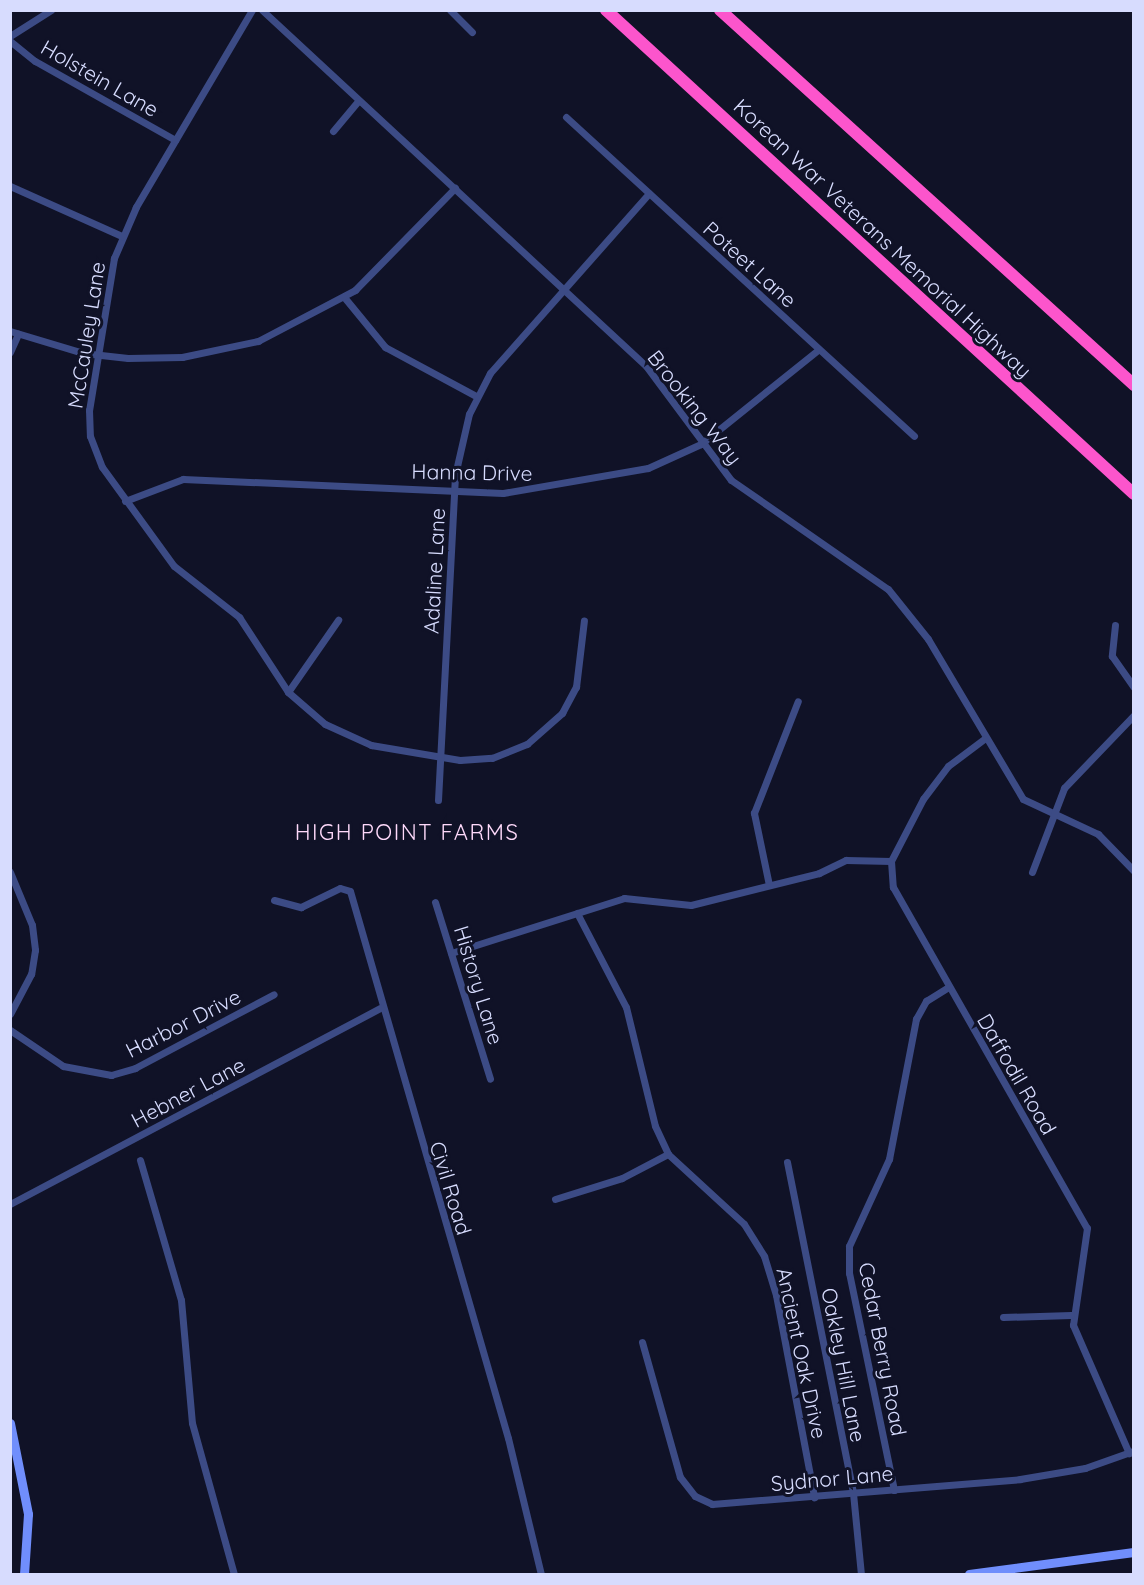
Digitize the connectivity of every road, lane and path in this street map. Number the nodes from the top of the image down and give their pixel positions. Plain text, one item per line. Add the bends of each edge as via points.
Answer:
1 (51, 10) edge
2 (252, 10) edge
3 (262, 10) edge
4 (450, 10) edge
5 (606, 10) edge
6 (720, 10) edge
7 (472, 32) dead end
8 (10, 36) edge
9 (10, 41) edge
10 (359, 100) junction
11 (566, 117) dead end
12 (333, 131) dead end
13 (175, 140) junction
14 (10, 186) edge
15 (455, 188) junction
16 (649, 193) junction
17 (122, 236) junction
18 (564, 289) junction
19 (344, 297) junction
20 (10, 331) edge
21 (18, 334) junction
22 (819, 349) junction
23 (10, 352) edge
24 (97, 355) junction
25 (1134, 385) edge
26 (476, 396) junction
27 (914, 436) dead end
28 (701, 444) junction
29 (454, 491) junction
30 (1134, 494) edge
31 (125, 501) junction
32 (338, 620) dead end
33 (584, 620) dead end
34 (1115, 625) dead end
35 (1134, 687) edge
36 (288, 692) junction
37 (798, 701) dead end
38 (1134, 715) edge
39 (984, 739) junction
40 (441, 759) junction
41 (438, 800) dead end
42 (1052, 817) junction
43 (891, 861) junction
44 (1134, 871) edge
45 (10, 872) edge
46 (1032, 872) dead end
47 (769, 885) junction
48 (274, 900) dead end
49 (435, 902) dead end
50 (577, 913) junction
51 (451, 953) junction
52 (948, 987) junction
53 (274, 994) dead end
54 (380, 1008) junction
55 (10, 1014) edge
56 (10, 1030) edge
57 (490, 1078) dead end
58 (668, 1154) junction
59 (140, 1160) dead end
60 (787, 1162) dead end
61 (555, 1199) dead end
62 (10, 1204) edge
63 (1071, 1315) junction
64 (1003, 1317) dead end
65 (642, 1342) dead end
66 (10, 1423) edge
67 (1131, 1452) edge
68 (894, 1490) junction
69 (853, 1493) junction
70 (814, 1497) junction
71 (1134, 1552) edge
72 (990, 1574) edge
73 (24, 1575) edge
74 (234, 1575) edge
75 (541, 1575) edge
76 (861, 1575) edge
77 (969, 1575) edge

1 - 8 street
2 - 13 street, McCauley Lane
3 - 10 street, Brooking Way
4 - 7 street
5 - 30 highway, Korean War Veterans Memorial Highway
6 - 25 highway
9 - 13 street, Holstein Lane via 35,61
10 - 12 street
10 - 15 street, Brooking Way
11 - 16 street, Poteet Lane
13 - 17 street, McCauley Lane
14 - 17 street
15 - 18 street, Brooking Way
15 - 19 street via 378,270
16 - 18 street, Adaline Lane
16 - 22 street, Poteet Lane
17 - 24 street, McCauley Lane
18 - 26 street, Adaline Lane
18 - 28 street, Brooking Way via 646,366
19 - 24 street via 292,327 234,348 161,359
19 - 26 street via 385,347
20 - 21 street
21 - 23 street
21 - 24 street
22 - 27 street, Poteet Lane
22 - 28 street, Hanna Drive
24 - 31 street, McCauley Lane via 90,436 102,467
26 - 29 street, Adaline Lane via 461,443
28 - 29 street, Hanna Drive via 648,468 550,489
28 - 39 street, Brooking Way via 746,494 888,589 928,639
29 - 31 street, Hanna Drive via 198,478 154,486
29 - 40 street, Adaline Lane
31 - 36 street, McCauley Lane via 174,566 239,617
32 - 36 street
33 - 40 street, McCauley Lane via 581,673 551,724 527,744 492,758
34 - 35 street via 1112,656
36 - 40 street, McCauley Lane via 319,720 356,740
37 - 47 street via 754,813
38 - 42 street via 1073,776
39 - 42 street, Brooking Way via 1023,799
39 - 43 street via 948,766 923,799
40 - 41 street, Adaline Lane
42 - 44 street, Brooking Way via 1098,834
42 - 46 street
43 - 47 street via 846,860
43 - 52 street, Daffodil Road via 897,899
45 - 55 street via 32,926 35,950 31,974
47 - 50 street via 691,905 624,898
48 - 54 street, Civil Road via 301,907 340,888 350,891
49 - 51 street, History Lane
50 - 51 street
50 - 58 street, Ancient Oak Drive via 626,1007 655,1126
51 - 57 street, History Lane
52 - 63 street, Daffodil Road via 1087,1228 1087,1252
52 - 68 street, Cedar Berry Road via 926,1001 916,1019 889,1159 849,1246 849,1273
53 - 56 street, Harbor Drive via 135,1068 111,1075 63,1066
54 - 62 street, Hebner Lane
54 - 75 street, Civil Road via 508,1438
58 - 61 street via 622,1178
58 - 70 street, Ancient Oak Drive via 744,1224 764,1256 776,1295
59 - 74 street via 181,1299 192,1423
60 - 69 street, Oakley Hill Lane
63 - 64 street
63 - 67 street
65 - 70 street, Sydnor Lane via 678,1471 695,1496 724,1504
66 - 73 main road via 28,1514
67 - 68 street, Sydnor Lane via 1050,1475
68 - 69 street, Sydnor Lane
69 - 70 street, Sydnor Lane
69 - 76 street, Oakley Hill Lane
71 - 72 main road
72 - 77 main road

